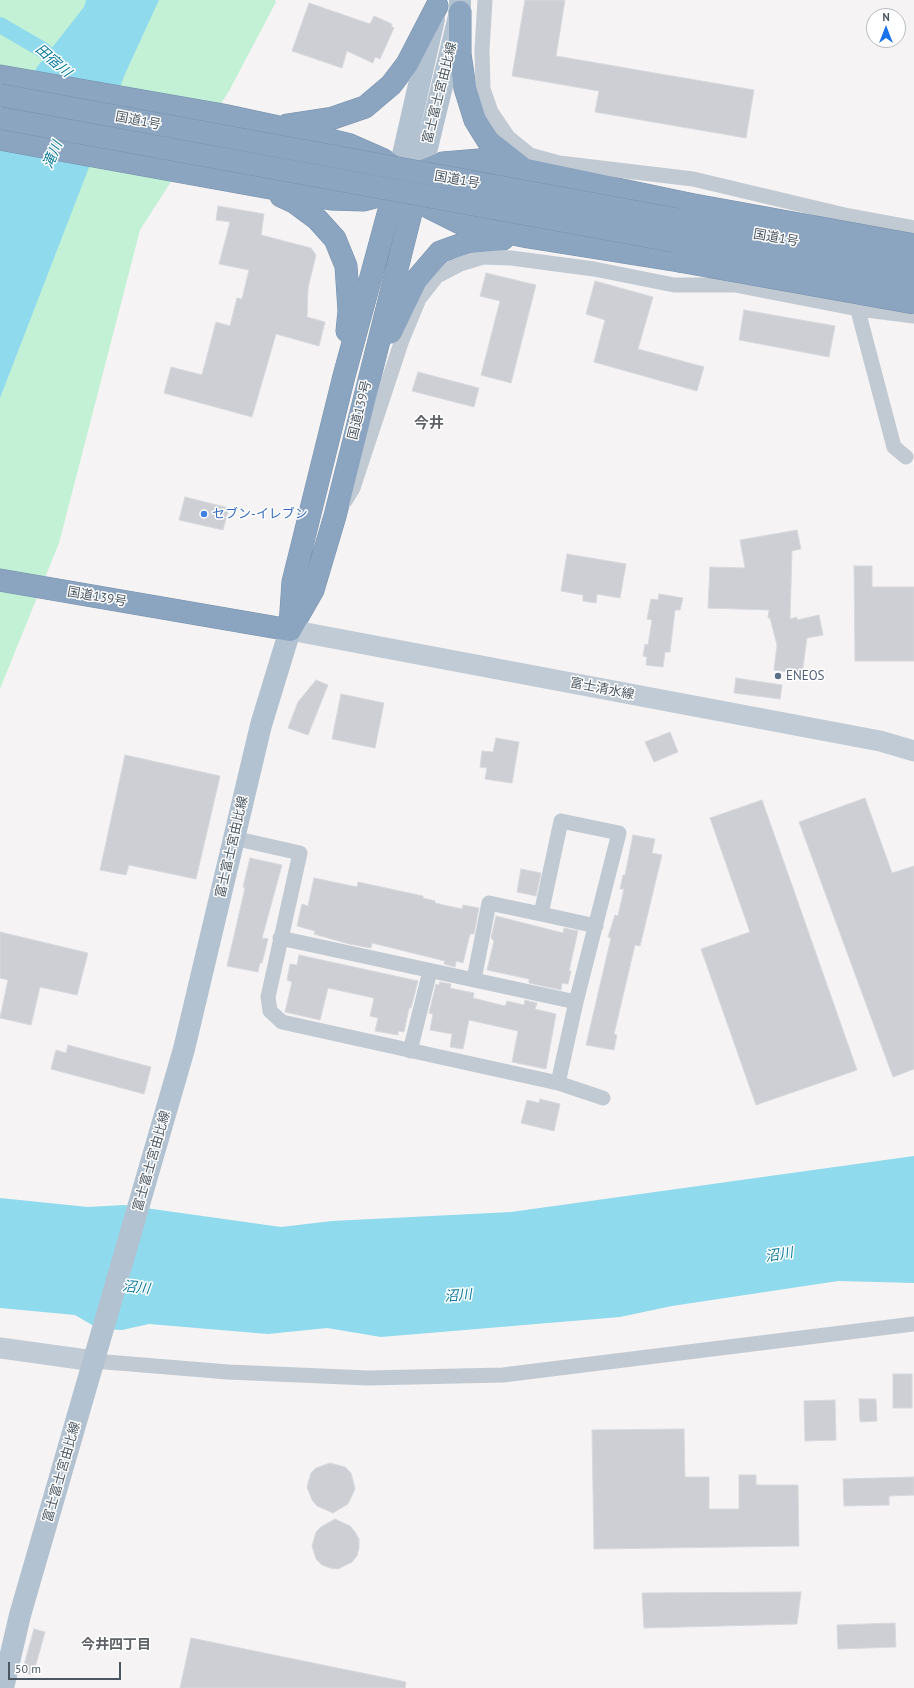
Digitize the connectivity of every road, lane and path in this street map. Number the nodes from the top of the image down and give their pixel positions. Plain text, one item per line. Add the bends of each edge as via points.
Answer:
1 (485, 0) edge
2 (439, 3) edge
3 (460, 6) edge
4 (0, 76) edge
5 (0, 95) edge
6 (0, 118) edge
7 (274, 126) junction
8 (0, 139) edge
9 (522, 168) junction
10 (407, 183) junction
11 (263, 188) junction
12 (914, 228) edge
13 (528, 237) junction
14 (914, 245) edge
15 (914, 263) edge
16 (914, 285) edge
17 (914, 303) edge
18 (857, 306) junction
19 (914, 316) edge
20 (344, 376) junction
21 (366, 384) junction
22 (906, 457) dead end
23 (334, 516) junction
24 (2, 581) edge
25 (290, 630) junction
26 (914, 751) edge
27 (234, 838) junction
28 (541, 914) junction
29 (596, 926) junction
30 (280, 938) junction
31 (430, 971) junction
32 (474, 979) junction
33 (576, 1002) junction
34 (410, 1051) junction
35 (558, 1083) junction
36 (603, 1098) dead end
37 (914, 1324) edge
38 (0, 1348) edge
39 (95, 1356) junction
40 (3, 1688) edge

1 - 12 street via 483,89 491,112 508,136 530,155 559,163 693,179 850,222
2 - 7 highway via 407,64 391,85 366,107 333,118
2 - 10 main road, 富士富士宮由比線
3 - 9 highway via 460,54 465,88 475,120 488,141
3 - 10 main road, 富士富士宮由比線
4 - 7 highway
5 - 15 highway, 国道1号, bridge
6 - 16 highway, 国道1号, bridge
7 - 10 highway via 350,145 382,159
8 - 11 highway
9 - 10 highway via 479,160 443,163
9 - 14 highway, bridge via 689,204
10 - 11 highway via 364,200 331,199
10 - 13 highway via 430,208 460,223
10 - 20 highway, 国道139号
10 - 21 highway, 国道139号
11 - 20 highway via 294,202 317,219 334,240 346,266 349,311
13 - 17 highway, bridge
13 - 21 highway via 468,242 440,252 416,280
18 - 19 street
18 - 22 street via 894,447
18 - 23 street via 735,285 674,285 594,269 511,258 483,257 460,264 437,276 419,299 402,340 353,488
20 - 25 highway, 国道139号 via 293,582
21 - 23 highway, 国道139号
23 - 25 highway, 国道139号 via 313,590
24 - 25 highway, 国道139号
25 - 26 main road, 富士清水線 via 880,741
25 - 27 main road, 富士富士宮由比線 via 261,724
27 - 30 street via 300,853
27 - 39 main road, 富士富士宮由比線 via 184,1049
28 - 29 street
28 - 29 street via 561,821 619,833
28 - 32 street via 489,903
29 - 33 street
30 - 31 street
30 - 34 street via 268,997 270,1011 282,1022
31 - 32 street
31 - 34 street
32 - 33 street
33 - 35 street
34 - 35 street
35 - 36 street
37 - 39 street via 503,1375 368,1378 228,1372
38 - 39 main road
39 - 40 main road, 富士富士宮由比線 via 20,1615

